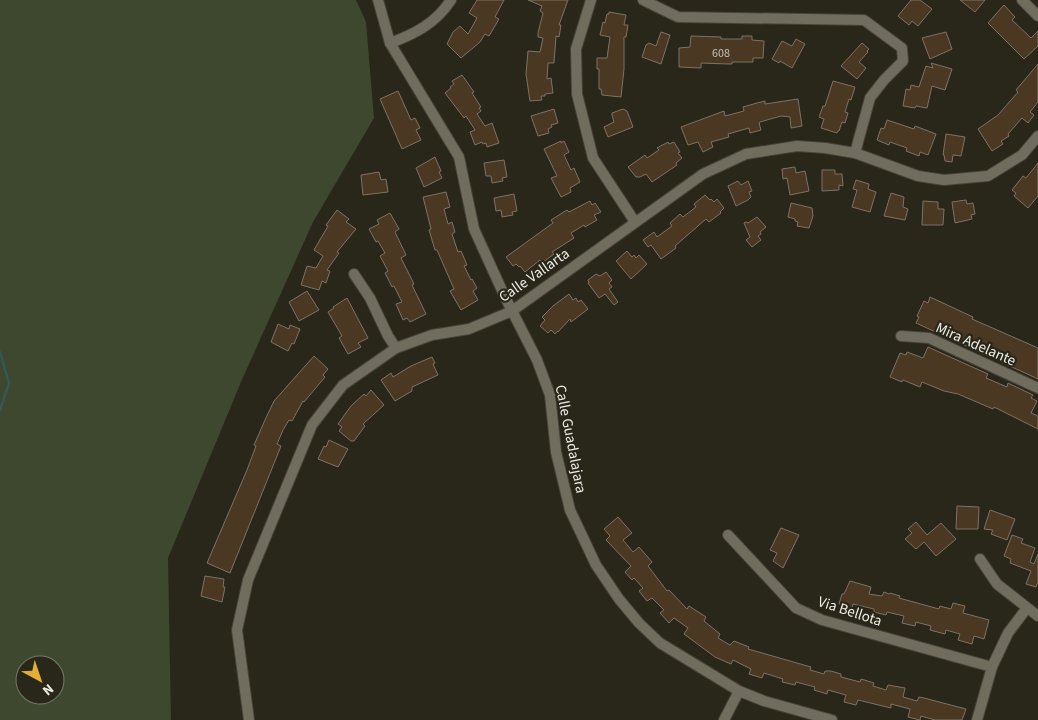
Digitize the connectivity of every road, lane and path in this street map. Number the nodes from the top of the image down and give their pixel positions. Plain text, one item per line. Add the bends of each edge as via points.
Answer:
1 (378, 0) edge
2 (451, 0) edge
3 (591, 0) edge
4 (643, 0) edge
5 (1022, 0) edge
6 (1038, 16) edge
7 (390, 43) junction
8 (1038, 136) edge
9 (855, 153) junction
10 (635, 222) junction
11 (354, 274) dead end
12 (512, 311) junction
13 (900, 336) dead end
14 (396, 348) junction
15 (1038, 388) edge
16 (728, 535) dead end
17 (980, 559) dead end
18 (1027, 608) junction
19 (1038, 616) edge
20 (992, 667) junction
21 (740, 690) junction
22 (249, 720) edge
23 (724, 720) edge
24 (832, 720) edge
25 (977, 720) edge

1 - 7 street, Calle Guadalajara
2 - 7 street via 435,20
3 - 10 street via 576,49 577,94 593,158
4 - 9 street via 678,17 864,20 888,36 902,48 903,61 870,98
5 - 6 street
7 - 12 street, Calle Guadalajara via 459,157 474,228
8 - 9 street, Calle Vallarta via 1022,156 988,176 944,180 918,176
9 - 10 street, Calle Vallarta via 797,146 746,154 703,174
10 - 12 street, Calle Vallarta
11 - 14 street
12 - 14 street, Calle Vallarta via 469,329 432,335
12 - 21 street, Calle Guadalajara via 537,360 550,396 556,452 570,510 596,566 619,599 660,643
13 - 15 street, Mira Adelante via 929,338
14 - 22 street, Calle Vallarta via 343,386 312,425 248,580 237,630
16 - 20 street, Via Bellota via 796,608 822,620
17 - 18 street via 997,584
18 - 19 street
18 - 20 street via 1008,633
20 - 25 street
21 - 23 street
21 - 24 street, Calle Guadalajara via 764,701

